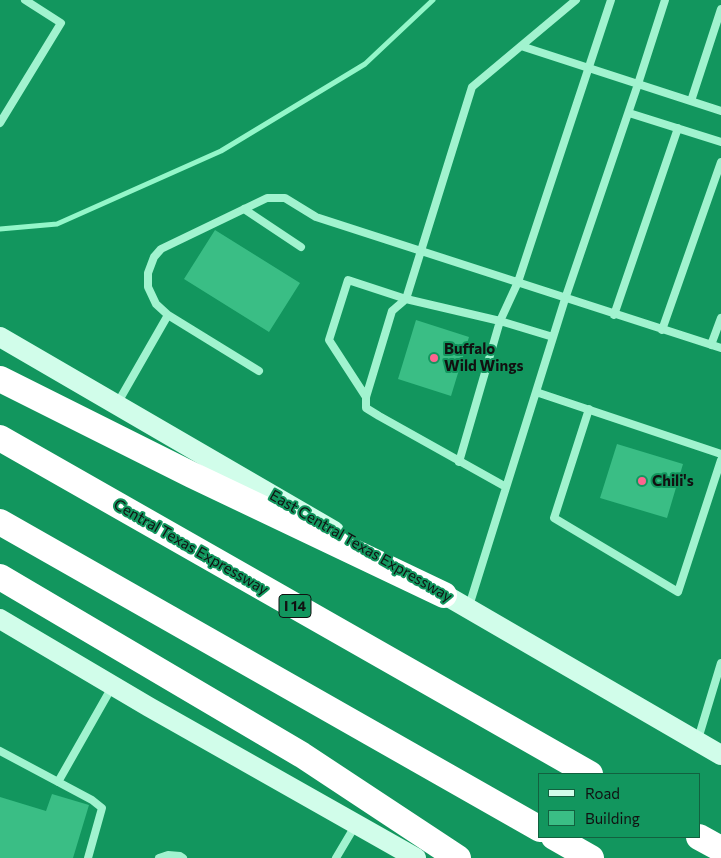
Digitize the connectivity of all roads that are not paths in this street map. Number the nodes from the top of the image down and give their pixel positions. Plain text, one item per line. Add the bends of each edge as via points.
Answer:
1 (26, 0) edge
2 (576, 0) edge
3 (611, 0) edge
4 (665, 0) edge
5 (721, 9) edge
6 (521, 46) junction
7 (588, 68) junction
8 (638, 84) junction
9 (692, 102) junction
10 (721, 111) edge
11 (628, 113) junction
12 (0, 123) edge
13 (678, 128) junction
14 (721, 142) edge
15 (721, 162) edge
16 (244, 209) junction
17 (301, 246) dead end
18 (421, 251) junction
19 (518, 282) junction
20 (565, 299) junction
21 (406, 300) junction
22 (168, 315) junction
23 (614, 315) junction
24 (721, 318) edge
25 (500, 320) junction
26 (662, 330) junction
27 (0, 337) edge
28 (553, 338) junction
29 (711, 345) junction
30 (721, 348) edge
31 (258, 371) dead end
32 (0, 379) edge
33 (536, 392) junction
34 (366, 397) junction
35 (117, 404) junction
36 (588, 409) junction
37 (0, 438) edge
38 (721, 454) edge
39 (721, 460) edge
40 (459, 462) junction
41 (506, 488) junction
42 (0, 522) edge
43 (0, 577) edge
44 (444, 594) junction
45 (468, 608) junction
46 (0, 619) edge
47 (721, 663) edge
48 (113, 686) junction
49 (697, 741) junction
50 (0, 751) edge
51 (721, 755) edge
52 (588, 773) edge
53 (58, 782) junction
54 (356, 824) junction
55 (538, 828) edge
56 (556, 838) edge
57 (701, 838) edge
58 (721, 849) edge
59 (88, 858) edge
60 (159, 858) edge
61 (183, 858) edge
62 (336, 858) edge
63 (416, 858) edge
64 (458, 858) edge
65 (591, 858) edge

1 - 12 lane via 61,23
2 - 6 lane
3 - 7 lane
4 - 8 lane
5 - 9 lane
6 - 7 lane
6 - 18 lane via 472,87
7 - 8 lane
7 - 19 lane
8 - 9 lane
8 - 11 lane
9 - 10 lane
11 - 13 lane
11 - 20 lane
13 - 14 lane
13 - 23 lane
15 - 26 lane
16 - 17 lane
16 - 18 lane via 267,198 285,198 316,217
16 - 22 lane via 161,249 154,257 148,272 148,288 156,304
18 - 19 lane
18 - 21 lane
19 - 20 lane
19 - 25 lane
20 - 23 lane
20 - 28 lane
21 - 25 lane
21 - 34 lane via 392,311
21 - 34 lane via 348,280 329,340
22 - 31 lane
22 - 35 lane
23 - 26 lane
24 - 29 lane
25 - 28 lane
25 - 40 lane
26 - 29 lane
27 - 35 main road, East Central Texas Expressway
28 - 33 lane
29 - 30 lane
32 - 44 highway via 192,475
33 - 36 lane
33 - 41 lane
34 - 40 lane via 366,408
35 - 44 main road, East Central Texas Expressway
36 - 38 lane
36 - 39 lane via 554,518 678,592
37 - 52 highway, Central Texas Expressway / I 14
40 - 41 lane
41 - 45 lane
42 - 55 highway
43 - 64 highway via 302,755
44 - 45 main road, East Central Texas Expressway
45 - 49 main road, East Central Texas Expressway
46 - 48 main road
47 - 49 lane
48 - 53 lane
48 - 54 main road
49 - 51 main road, East Central Texas Expressway
50 - 53 lane
53 - 59 lane via 102,808
54 - 62 lane
54 - 63 main road
56 - 65 highway
57 - 58 highway
60 - 61 lane via 168,855

